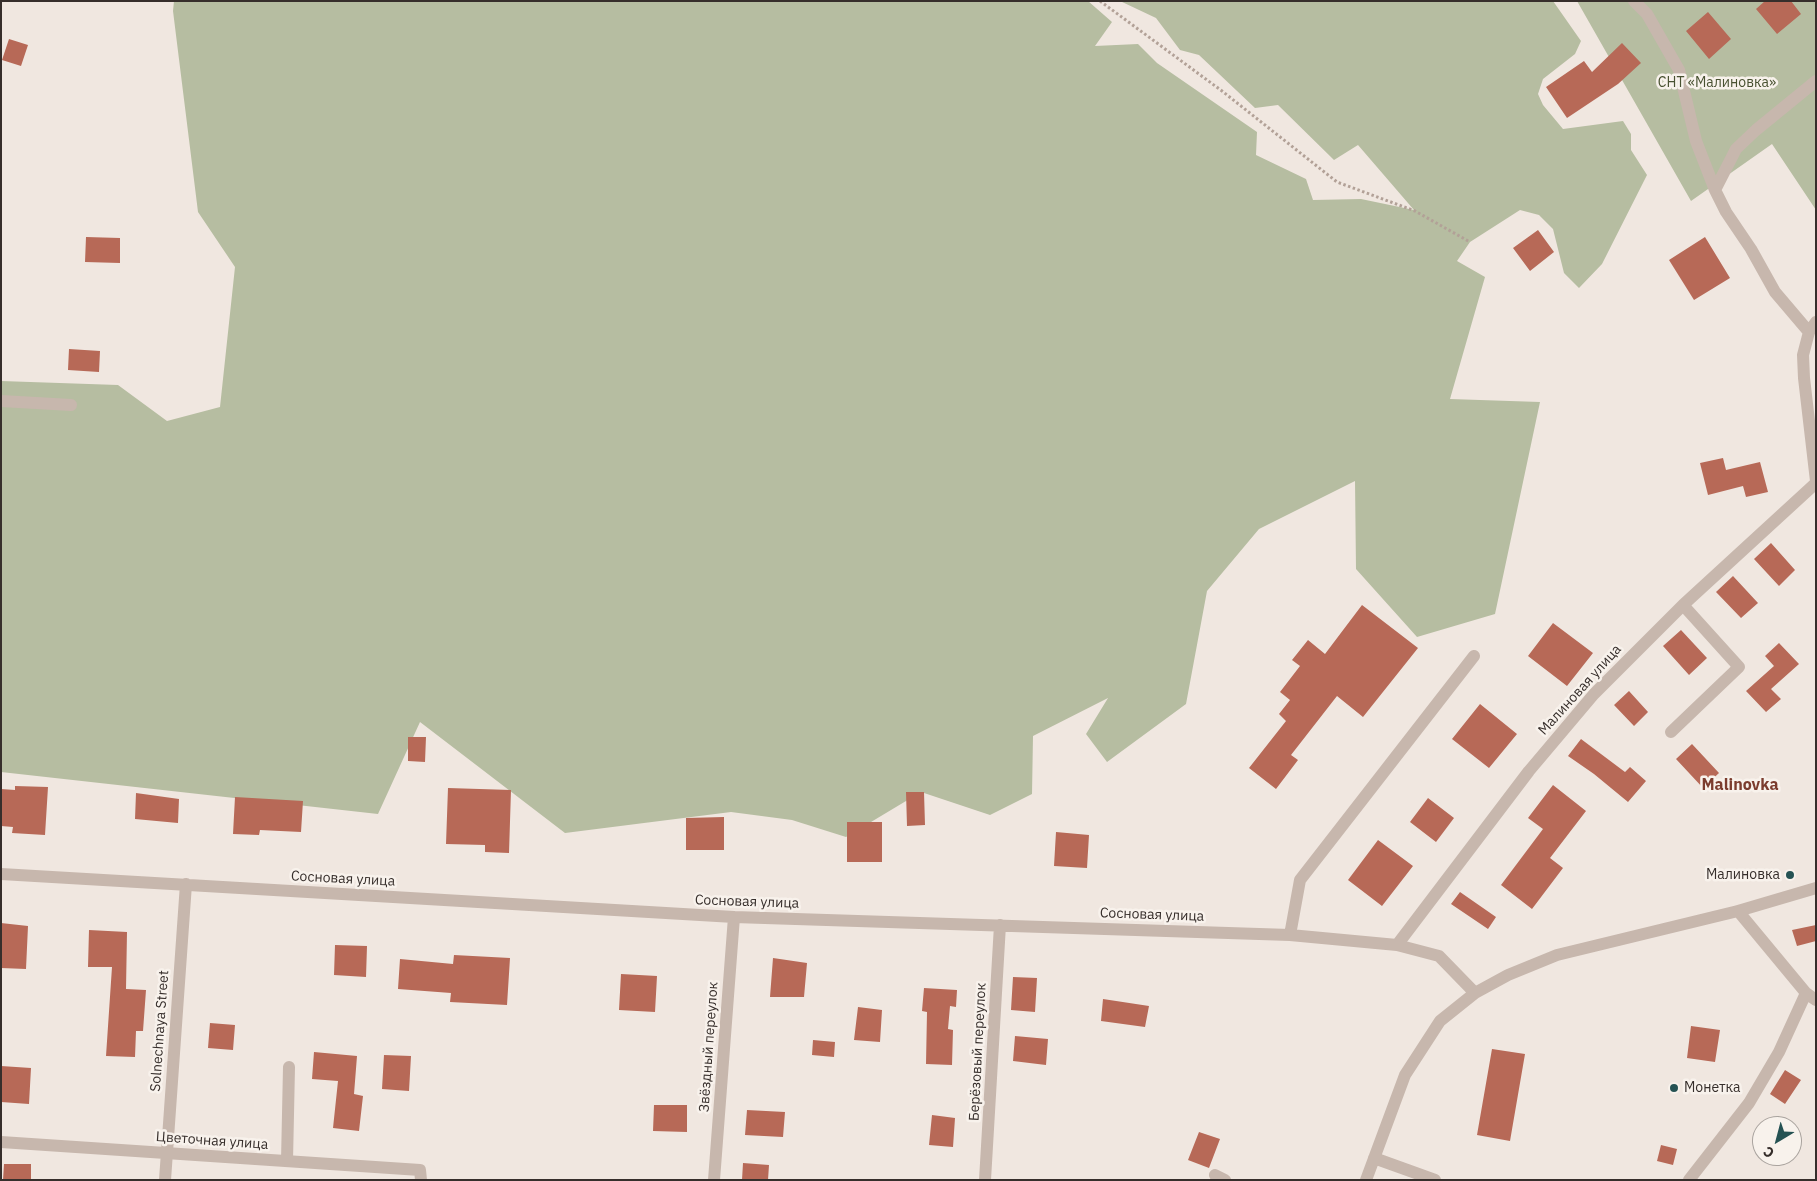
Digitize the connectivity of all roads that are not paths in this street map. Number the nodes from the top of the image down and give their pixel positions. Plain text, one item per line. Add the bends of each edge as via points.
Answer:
1 (1634, 1) edge
2 (1816, 81) edge
3 (1715, 190) junction
4 (1812, 327) edge
5 (1, 401) edge
6 (71, 405) dead end
7 (1816, 482) edge
8 (1683, 605) junction
9 (1474, 656) dead end
10 (1671, 732) dead end
11 (1, 874) edge
12 (186, 884) junction
13 (1816, 888) edge
14 (1738, 912) junction
15 (734, 917) junction
16 (1000, 925) junction
17 (1290, 935) junction
18 (1397, 945) junction
19 (1475, 993) junction
20 (1811, 997) edge
21 (289, 1067) dead end
22 (1, 1142) edge
23 (166, 1153) junction
24 (1374, 1158) junction
25 (287, 1161) junction
26 (420, 1175) edge
27 (165, 1180) edge
28 (714, 1180) edge
29 (985, 1180) edge
30 (1366, 1180) edge
31 (1435, 1180) edge
32 (1689, 1180) edge

1 - 3 street via 1647,14 1679,70 1696,141
2 - 3 street via 1736,149
3 - 4 street via 1775,292
4 - 7 street via 1803,355
5 - 6 street
7 - 8 street, Малиновая улица
8 - 10 street via 1739,667
8 - 18 street, Малиновая улица via 1594,694 1529,770
9 - 17 street via 1300,880
11 - 12 street, Сосновая улица
12 - 15 street, Сосновая улица
12 - 23 street, Solnechnaya Street
13 - 14 street
14 - 19 street via 1556,955
14 - 20 street
15 - 16 street, Сосновая улица
15 - 28 street, Звёздный переулок
16 - 17 street, Сосновая улица
16 - 29 street, Берёзовый переулок
17 - 18 street, Сосновая улица
18 - 19 street, Сосновая улица via 1440,956
19 - 24 street via 1440,1021 1405,1075
20 - 32 street via 1749,1103
21 - 25 street
22 - 23 street, Цветочная улица
23 - 25 street, Цветочная улица
23 - 27 street, Solnechnaya Street
24 - 30 street
24 - 31 street
25 - 26 street, Цветочная улица

